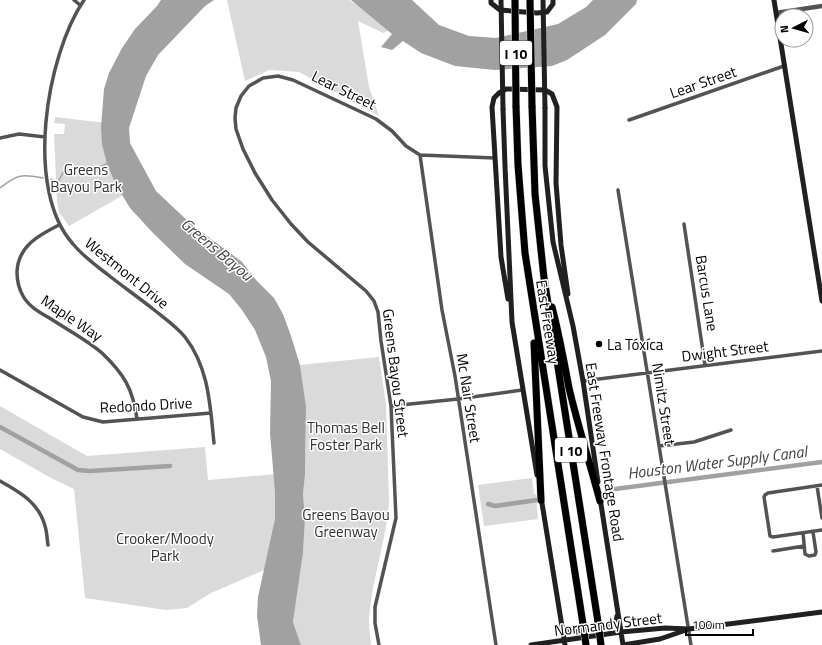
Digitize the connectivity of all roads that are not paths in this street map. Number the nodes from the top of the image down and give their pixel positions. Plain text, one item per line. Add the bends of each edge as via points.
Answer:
1 (74, 0) edge
2 (84, 0) edge
3 (490, 0) edge
4 (501, 0) edge
5 (515, 0) edge
6 (530, 0) edge
7 (543, 0) edge
8 (554, 0) edge
9 (80, 5) junction
10 (822, 6) edge
11 (809, 8) edge
12 (781, 48) edge
13 (784, 66) junction
14 (630, 120) dead end
15 (236, 129) joint
16 (45, 137) junction
17 (0, 138) edge
18 (420, 155) junction
19 (495, 158) junction
20 (618, 190) dead end
21 (684, 224) dead end
22 (59, 225) junction
23 (544, 278) junction
24 (822, 301) edge
25 (534, 315) junction
26 (512, 322) junction
27 (573, 326) junction
28 (822, 351) edge
29 (705, 365) junction
30 (0, 370) edge
31 (647, 373) junction
32 (582, 381) junction
33 (522, 390) junction
34 (458, 399) junction
35 (391, 406) junction
36 (211, 413) junction
37 (137, 419) junction
38 (731, 430) dead end
39 (214, 443) dead end
40 (659, 446) junction
41 (0, 481) edge
42 (822, 485) edge
43 (817, 486) junction
44 (541, 500) junction
45 (600, 501) junction
46 (822, 518) edge
47 (822, 530) edge
48 (813, 532) junction
49 (803, 533) junction
50 (48, 545) dead end
51 (804, 546) junction
52 (773, 551) dead end
53 (822, 612) edge
54 (618, 614) junction
55 (563, 629) junction
56 (689, 629) junction
57 (621, 632) junction
58 (565, 643) edge
59 (379, 645) edge
60 (496, 645) edge
61 (531, 645) edge
62 (586, 645) edge
63 (601, 645) edge
64 (623, 645) edge
65 (692, 645) edge

1 - 9 street
2 - 9 street, Westmont Drive
3 - 8 main road via 500,10 537,13 547,12
4 - 26 main road, bridge
5 - 25 highway, East Freeway / I 10, bridge via 518,165 525,253
6 - 23 highway, East Freeway / I 10, bridge via 535,194
7 - 27 main road, East Freeway Frontage Road, bridge via 545,166 553,242
9 - 16 street, Westmont Drive via 66,35 52,79
10 - 11 street
12 - 13 main road
13 - 14 street, Lear Street
13 - 24 main road
15 - 18 street, Lear Street via 236,108 241,96 249,86 263,78 278,76 293,80 376,119
15 - 35 street, Greens Bayou Street via 255,172 291,224 374,301 378,312
16 - 17 street via 19,134
16 - 22 street, Westmont Drive via 47,184
18 - 19 street
18 - 34 street, Mc Nair Street via 442,310
19 - 26 main road via 502,257
19 - 27 main road via 492,107 494,98 506,89 545,90 552,94 557,107 558,215
20 - 31 street, Nimitz Street
21 - 29 street, Barcus Lane
22 - 36 street, Westmont Drive via 85,257 172,324 185,337 196,354 204,374 210,395
22 - 37 street, Maple Way via 30,242 22,254 17,268 17,280 23,296 33,308 101,352 115,367 129,386 135,402
23 - 45 highway via 559,334 569,388
23 - 63 highway, East Freeway / I 10, bridge
25 - 44 highway
25 - 62 highway, East Freeway / I 10, bridge
26 - 33 main road
27 - 32 main road, East Freeway Frontage Road
28 - 29 street, Dwight Street
29 - 31 street, Dwight Street
30 - 37 street, Redondo Drive via 83,418 103,422
31 - 32 street, Dwight Street
31 - 40 street, Nimitz Street
32 - 45 main road, East Freeway Frontage Road
33 - 34 street
33 - 44 main road
34 - 35 street
34 - 60 street, Mc Nair Street
35 - 59 street, Greens Bayou Street via 396,518 375,607
36 - 37 street, Redondo Drive
36 - 39 street, Westmont Drive
38 - 40 street via 694,442
40 - 56 street, Nimitz Street
41 - 50 street via 24,495 34,505 46,527
42 - 43 street
43 - 46 street
43 - 49 street via 765,495 770,536
44 - 55 main road
45 - 54 main road, East Freeway Frontage Road
47 - 48 street
48 - 49 street
48 - 51 street via 815,555 807,556
49 - 51 street
51 - 52 street
53 - 56 main road, Normandy Street
54 - 55 main road via 616,621 608,627 577,632
54 - 57 main road, East Freeway Frontage Road
55 - 58 main road
56 - 57 main road, Normandy Street via 665,628
56 - 64 main road, Normandy Street via 660,639
56 - 65 street, Nimitz Street
57 - 58 main road, Normandy Street
57 - 64 main road, East Freeway Frontage Road
58 - 61 main road, Normandy Street

